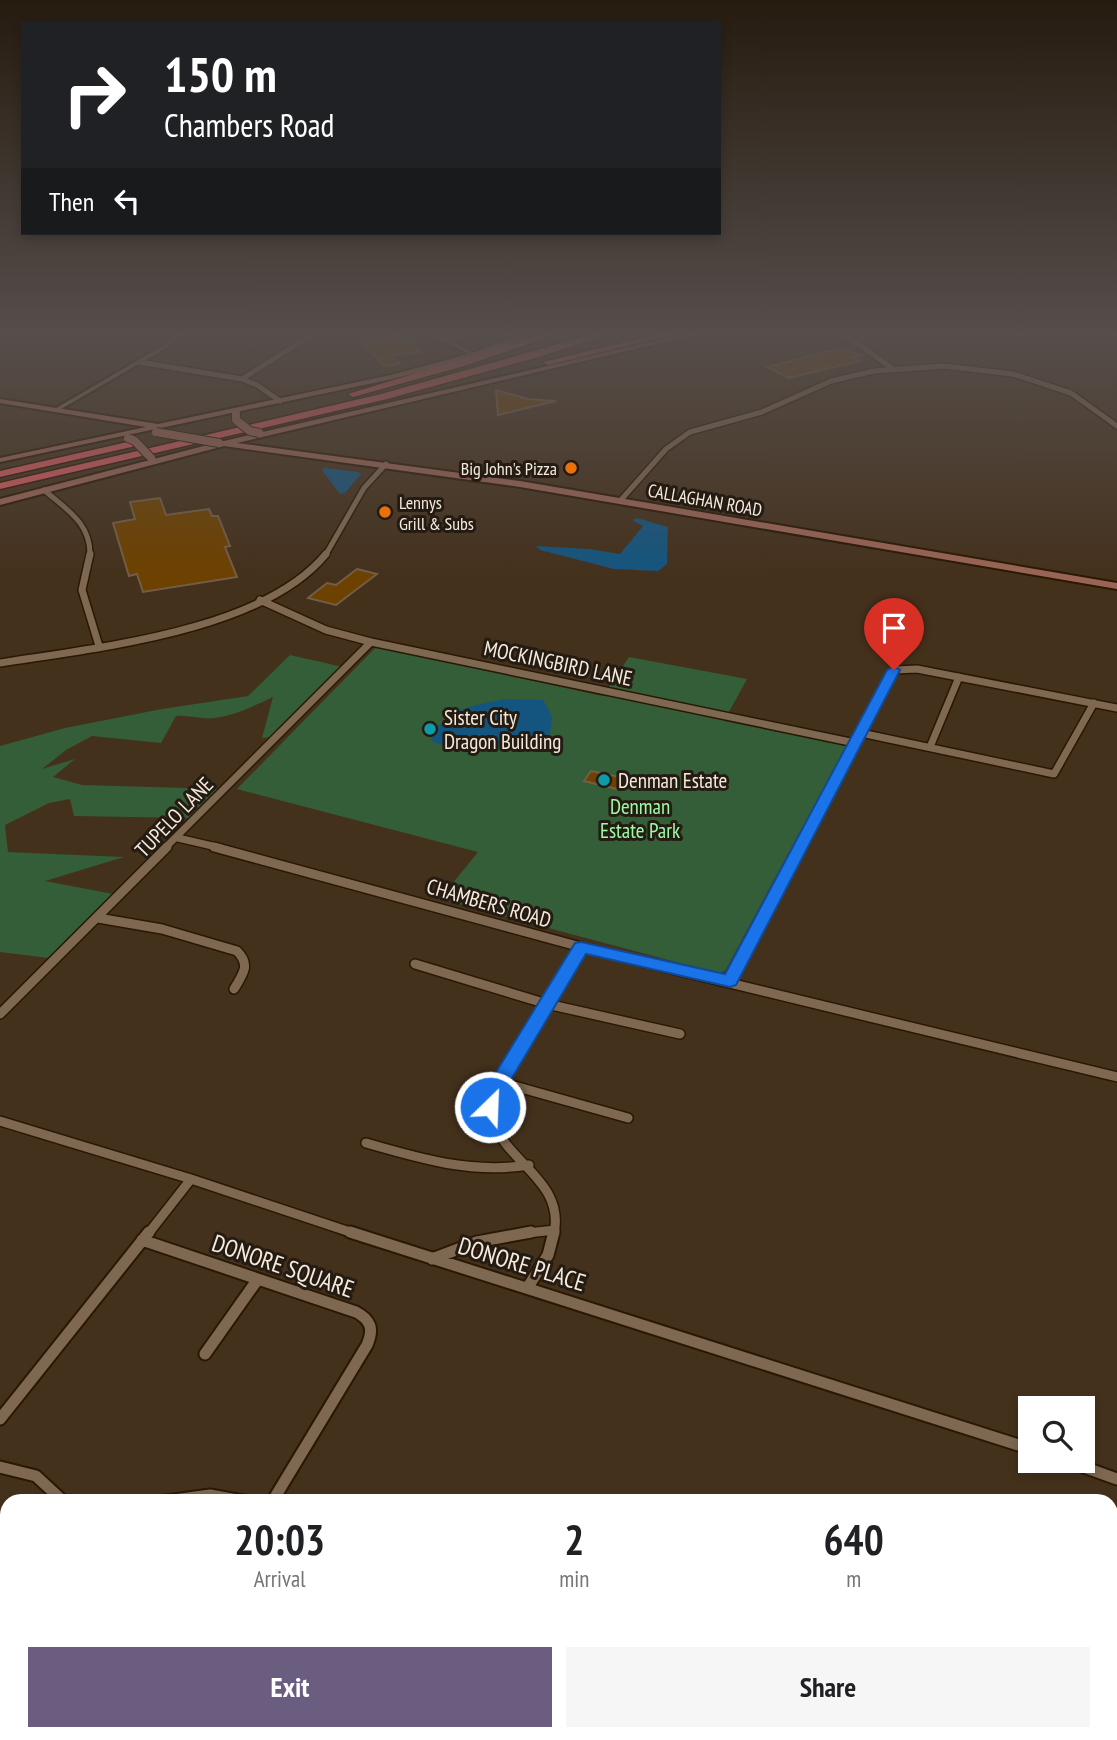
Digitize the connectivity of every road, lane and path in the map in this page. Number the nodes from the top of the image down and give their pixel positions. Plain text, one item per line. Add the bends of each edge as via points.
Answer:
1 (68, 413) edge
2 (233, 413) edge
3 (239, 413) edge
4 (268, 413) edge
5 (313, 413) edge
6 (356, 413) edge
7 (758, 413) edge
8 (1099, 413) edge
9 (99, 418) junction
10 (122, 425) junction
11 (1117, 426) edge
12 (159, 429) junction
13 (275, 432) junction
14 (121, 437) junction
15 (228, 442) junction
16 (285, 449) junction
17 (0, 460) edge
18 (148, 461) junction
19 (386, 464) junction
20 (0, 474) edge
21 (0, 486) edge
22 (44, 491) junction
23 (620, 501) junction
24 (0, 502) edge
25 (1117, 586) edge
26 (260, 600) junction
27 (371, 642) junction
28 (99, 646) junction
29 (0, 663) edge
30 (959, 677) junction
31 (1094, 703) junction
32 (1117, 708) edge
33 (861, 733) junction
34 (855, 743) junction
35 (930, 747) junction
36 (178, 838) junction
37 (98, 918) junction
38 (581, 947) junction
39 (415, 964) dead end
40 (730, 981) junction
41 (234, 989) dead end
42 (547, 1004) junction
43 (0, 1014) edge
44 (680, 1034) dead end
45 (1117, 1077) edge
46 (500, 1082) junction
47 (628, 1118) dead end
48 (0, 1121) edge
49 (366, 1143) dead end
50 (528, 1165) junction
51 (191, 1179) junction
52 (555, 1230) junction
53 (142, 1240) junction
54 (432, 1259) junction
55 (258, 1279) junction
56 (528, 1287) junction
57 (205, 1354) dead end
58 (0, 1419) edge
59 (1018, 1445) edge
60 (0, 1467) edge
61 (1095, 1471) edge
62 (1117, 1479) edge
63 (55, 1494) edge
64 (277, 1494) edge

1 - 9 main road, CALLAGHAN ROAD
2 - 12 main road
3 - 13 main road, bridge via 236,420 250,430
4 - 20 highway
5 - 21 highway
6 - 13 main road
7 - 23 street via 690,432 671,444
8 - 11 street
9 - 10 main road, CALLAGHAN ROAD
9 - 12 main road, CALLAGHAN ROAD
10 - 12 main road, CALLAGHAN ROAD
10 - 14 main road via 128,430
12 - 14 main road
12 - 15 main road, CALLAGHAN ROAD, bridge
12 - 15 main road, CALLAGHAN ROAD
13 - 15 main road
13 - 16 main road via 272,439
14 - 17 main road
14 - 18 main road, bridge via 135,441 151,455
15 - 16 main road, CALLAGHAN ROAD
15 - 16 main road, CALLAGHAN ROAD via 278,452
15 - 18 main road
16 - 19 main road, CALLAGHAN ROAD
18 - 22 main road
19 - 23 main road, CALLAGHAN ROAD
19 - 26 street via 364,486 325,556 299,579
22 - 24 main road
22 - 28 street via 78,519 90,539 82,590
23 - 25 main road, CALLAGHAN ROAD
26 - 27 street, MOCKINGBIRD LANE via 326,629
26 - 28 street via 179,629
27 - 34 street, MOCKINGBIRD LANE
27 - 36 street, TUPELO LANE
28 - 29 street
30 - 31 street
30 - 33 street via 897,668
30 - 35 street
31 - 32 street
31 - 35 street via 1054,774
33 - 34 street
33 - 35 street
34 - 40 street
36 - 37 street, TUPELO LANE
36 - 38 street, CHAMBERS ROAD
37 - 41 street via 162,929 237,951 245,959 246,970
37 - 43 street, TUPELO LANE
38 - 40 street, CHAMBERS ROAD
38 - 42 street
39 - 42 street
40 - 45 street, CHAMBERS ROAD
42 - 44 street
42 - 46 street
46 - 47 street
46 - 50 street via 490,1100 489,1118
48 - 51 street, DONORE PLACE
49 - 50 street via 474,1171
50 - 52 street via 552,1200
51 - 53 street
51 - 54 street, DONORE PLACE
52 - 54 street via 513,1232
52 - 56 street via 551,1248
53 - 55 street, DONORE SQUARE
53 - 58 street
54 - 56 street, DONORE PLACE
55 - 57 street
55 - 64 street, DONORE SQUARE via 364,1316 373,1332
56 - 59 street, DONORE PLACE
60 - 63 street via 36,1476
61 - 62 street

